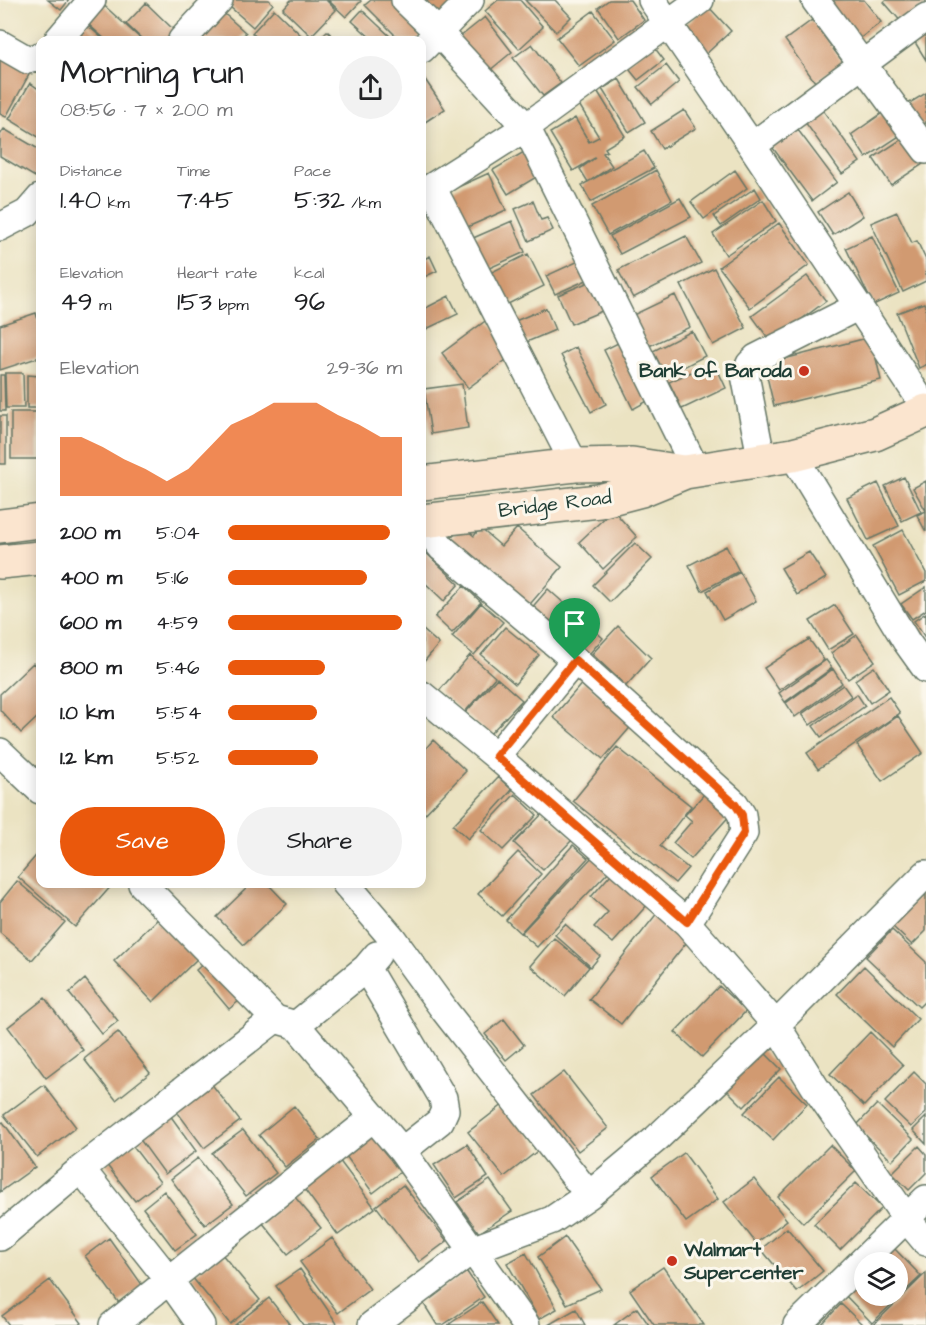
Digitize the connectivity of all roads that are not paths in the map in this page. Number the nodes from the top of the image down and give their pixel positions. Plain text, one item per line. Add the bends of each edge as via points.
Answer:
1 (92, 0) edge
2 (219, 0) edge
3 (405, 0) edge
4 (470, 0) edge
5 (652, 0) edge
6 (700, 0) edge
7 (815, 0) edge
8 (926, 17) edge
9 (670, 23) junction
10 (61, 36) edge
11 (186, 36) edge
12 (430, 40) edge
13 (0, 44) edge
14 (36, 57) edge
15 (862, 64) junction
16 (526, 127) junction
17 (753, 146) junction
18 (926, 150) edge
19 (427, 190) edge
20 (36, 213) edge
21 (0, 227) edge
22 (859, 306) junction
23 (926, 409) edge
24 (777, 458) junction
25 (575, 465) junction
26 (691, 471) junction
27 (426, 483) edge
28 (36, 522) edge
29 (426, 522) edge
30 (0, 526) edge
31 (426, 527) edge
32 (36, 558) edge
33 (0, 562) edge
34 (575, 660) junction
35 (926, 669) edge
36 (426, 698) edge
37 (0, 752) edge
38 (496, 756) junction
39 (36, 785) edge
40 (926, 874) edge
41 (146, 888) edge
42 (349, 888) edge
43 (687, 922) junction
44 (392, 938) junction
45 (366, 968) junction
46 (286, 1022) junction
47 (776, 1025) junction
48 (374, 1117) junction
49 (402, 1150) junction
50 (81, 1169) junction
51 (589, 1195) junction
52 (926, 1199) edge
53 (906, 1218) junction
54 (0, 1237) edge
55 (926, 1242) edge
56 (472, 1250) junction
57 (169, 1280) junction
58 (113, 1325) edge
59 (201, 1325) edge
60 (372, 1325) edge
61 (526, 1325) edge
62 (797, 1325) edge

1 - 10 street
2 - 11 street
3 - 12 street
4 - 12 street
5 - 9 street
6 - 9 street
7 - 15 street
8 - 15 street
9 - 16 street
9 - 17 street
12 - 16 street
13 - 14 street via 28,60
15 - 17 street
15 - 18 street
16 - 19 street
16 - 26 street
17 - 22 street
19 - 25 street
20 - 21 street
22 - 23 street
22 - 24 street via 750,364 745,375
23 - 24 street, Bridge Road via 875,434
24 - 26 street, Bridge Road
24 - 35 street
25 - 26 street, Bridge Road via 632,464
25 - 27 street, Bridge Road
26 - 29 street, Bridge Road via 599,501
28 - 30 street
31 - 34 street via 442,548
32 - 33 street
34 - 38 street
34 - 43 street via 735,804 742,815 744,833
36 - 38 street
37 - 39 street
38 - 43 street
40 - 47 street
41 - 46 street
42 - 44 street
43 - 47 street
44 - 45 street
44 - 51 street
45 - 46 street
45 - 49 street via 443,1098 446,1110 440,1121
46 - 48 street
46 - 50 street
47 - 51 street via 656,1139
47 - 53 street
48 - 49 street
48 - 57 street
49 - 56 street
50 - 54 street
50 - 57 street
51 - 56 street via 552,1220
52 - 53 street
53 - 55 street
53 - 62 street
56 - 60 street
56 - 61 street
57 - 58 street
57 - 59 street

